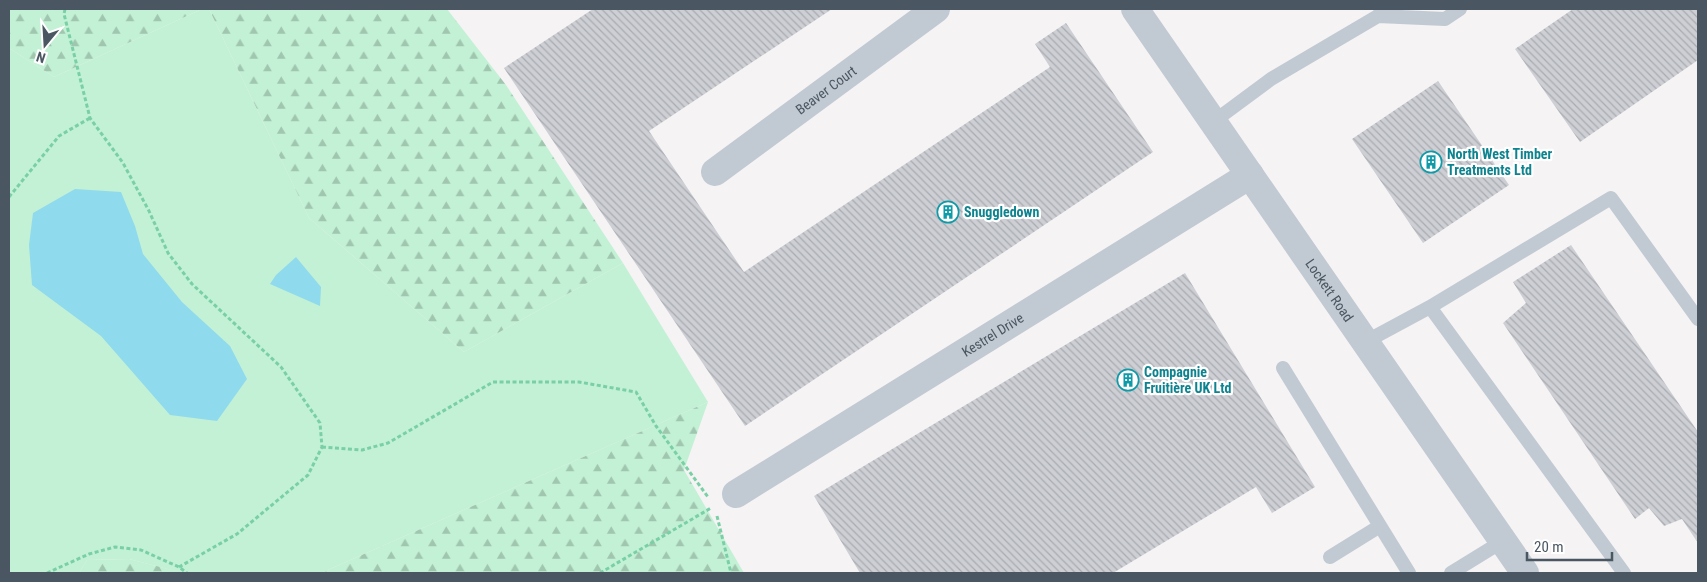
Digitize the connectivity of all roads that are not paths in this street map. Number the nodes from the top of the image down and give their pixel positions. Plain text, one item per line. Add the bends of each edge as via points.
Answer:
1 (936, 9) edge
2 (1134, 9) edge
3 (1460, 9) edge
4 (1380, 13) edge
5 (1213, 122) junction
6 (715, 172) dead end
7 (1250, 175) junction
8 (1430, 307) junction
9 (1698, 319) edge
10 (1365, 342) junction
11 (1283, 368) dead end
12 (725, 500) road end
13 (1380, 526) junction
14 (1502, 541) junction
15 (1330, 557) dead end
16 (1409, 573) edge
17 (1451, 573) edge
18 (1524, 573) edge
19 (1624, 573) edge

1 - 6 street, Beaver Court
2 - 5 street, Lockett Road
3 - 4 lane via 1445,19
4 - 5 lane via 1271,79
5 - 7 street, Lockett Road
7 - 10 street, Lockett Road
7 - 12 street, Kestrel Drive
8 - 9 lane via 1611,198
8 - 10 lane
8 - 19 lane
10 - 14 street, Lockett Road
11 - 13 lane
13 - 15 lane
13 - 16 lane
14 - 17 lane
14 - 18 street, Lockett Road

